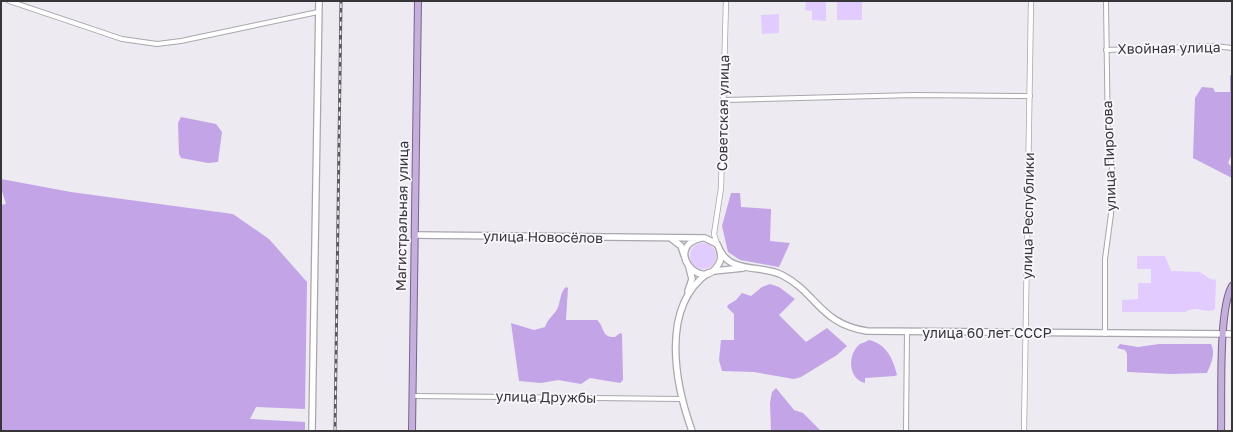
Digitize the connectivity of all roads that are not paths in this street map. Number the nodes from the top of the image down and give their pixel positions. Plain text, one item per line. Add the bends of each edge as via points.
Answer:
1 (9, 1) edge
2 (319, 1) edge
3 (418, 1) edge
4 (726, 1) edge
5 (1031, 1) edge
6 (1106, 1) edge
7 (318, 12) junction
8 (1232, 48) edge
9 (1106, 50) junction
10 (1030, 96) junction
11 (724, 100) junction
12 (715, 224) junction
13 (414, 235) junction
14 (672, 238) junction
15 (701, 238) junction
16 (717, 244) junction
17 (720, 252) junction
18 (685, 257) junction
19 (687, 264) junction
20 (753, 268) junction
21 (710, 272) junction
22 (1232, 286) edge
23 (686, 297) junction
24 (907, 332) junction
25 (1025, 333) junction
26 (1104, 334) junction
27 (1223, 334) junction
28 (1232, 334) edge
29 (412, 396) junction
30 (681, 399) junction
31 (312, 431) edge
32 (412, 431) edge
33 (692, 431) edge
34 (906, 431) edge
35 (1024, 431) edge
36 (1222, 431) edge

1 - 7 street via 122,39 157,44
2 - 7 main road
3 - 13 main road, Магистральная улица
4 - 11 street, Советская улица
5 - 10 street, улица Республики
6 - 9 street, улица Пирогова
7 - 31 main road
8 - 9 street, Хвойная улица via 1214,46
9 - 26 street, улица Пирогова via 1108,145 1112,166 1111,222 1105,259
10 - 11 street via 922,95
10 - 25 street, улица Республики
11 - 12 street, Советская улица via 721,188
12 - 15 street via 710,233
12 - 16 street, Советская улица via 714,237
13 - 14 main road, улица Новосёлов
13 - 29 main road, Магистральная улица
14 - 15 main road, улица Новосёлов
14 - 18 main road via 681,246
15 - 16 main road via 710,239
15 - 18 main road via 690,243
16 - 17 main road
17 - 20 main road via 730,262
17 - 21 main road via 719,263
18 - 19 main road
19 - 21 main road via 696,272
19 - 23 main road via 692,279
20 - 21 main road
20 - 24 main road, улица 60 лет СССР via 772,271 789,279 839,323 867,331
21 - 23 main road via 697,282
22 - 27 main road via 1226,301
23 - 30 main road via 676,328
24 - 25 main road, улица 60 лет СССР
24 - 34 street
25 - 26 main road, улица 60 лет СССР
25 - 35 street, улица Республики
26 - 27 main road, улица 60 лет СССР
27 - 28 main road, улица 60 лет СССР
27 - 36 main road
29 - 30 street, улица Дружбы
29 - 32 main road, Магистральная улица
30 - 33 main road

